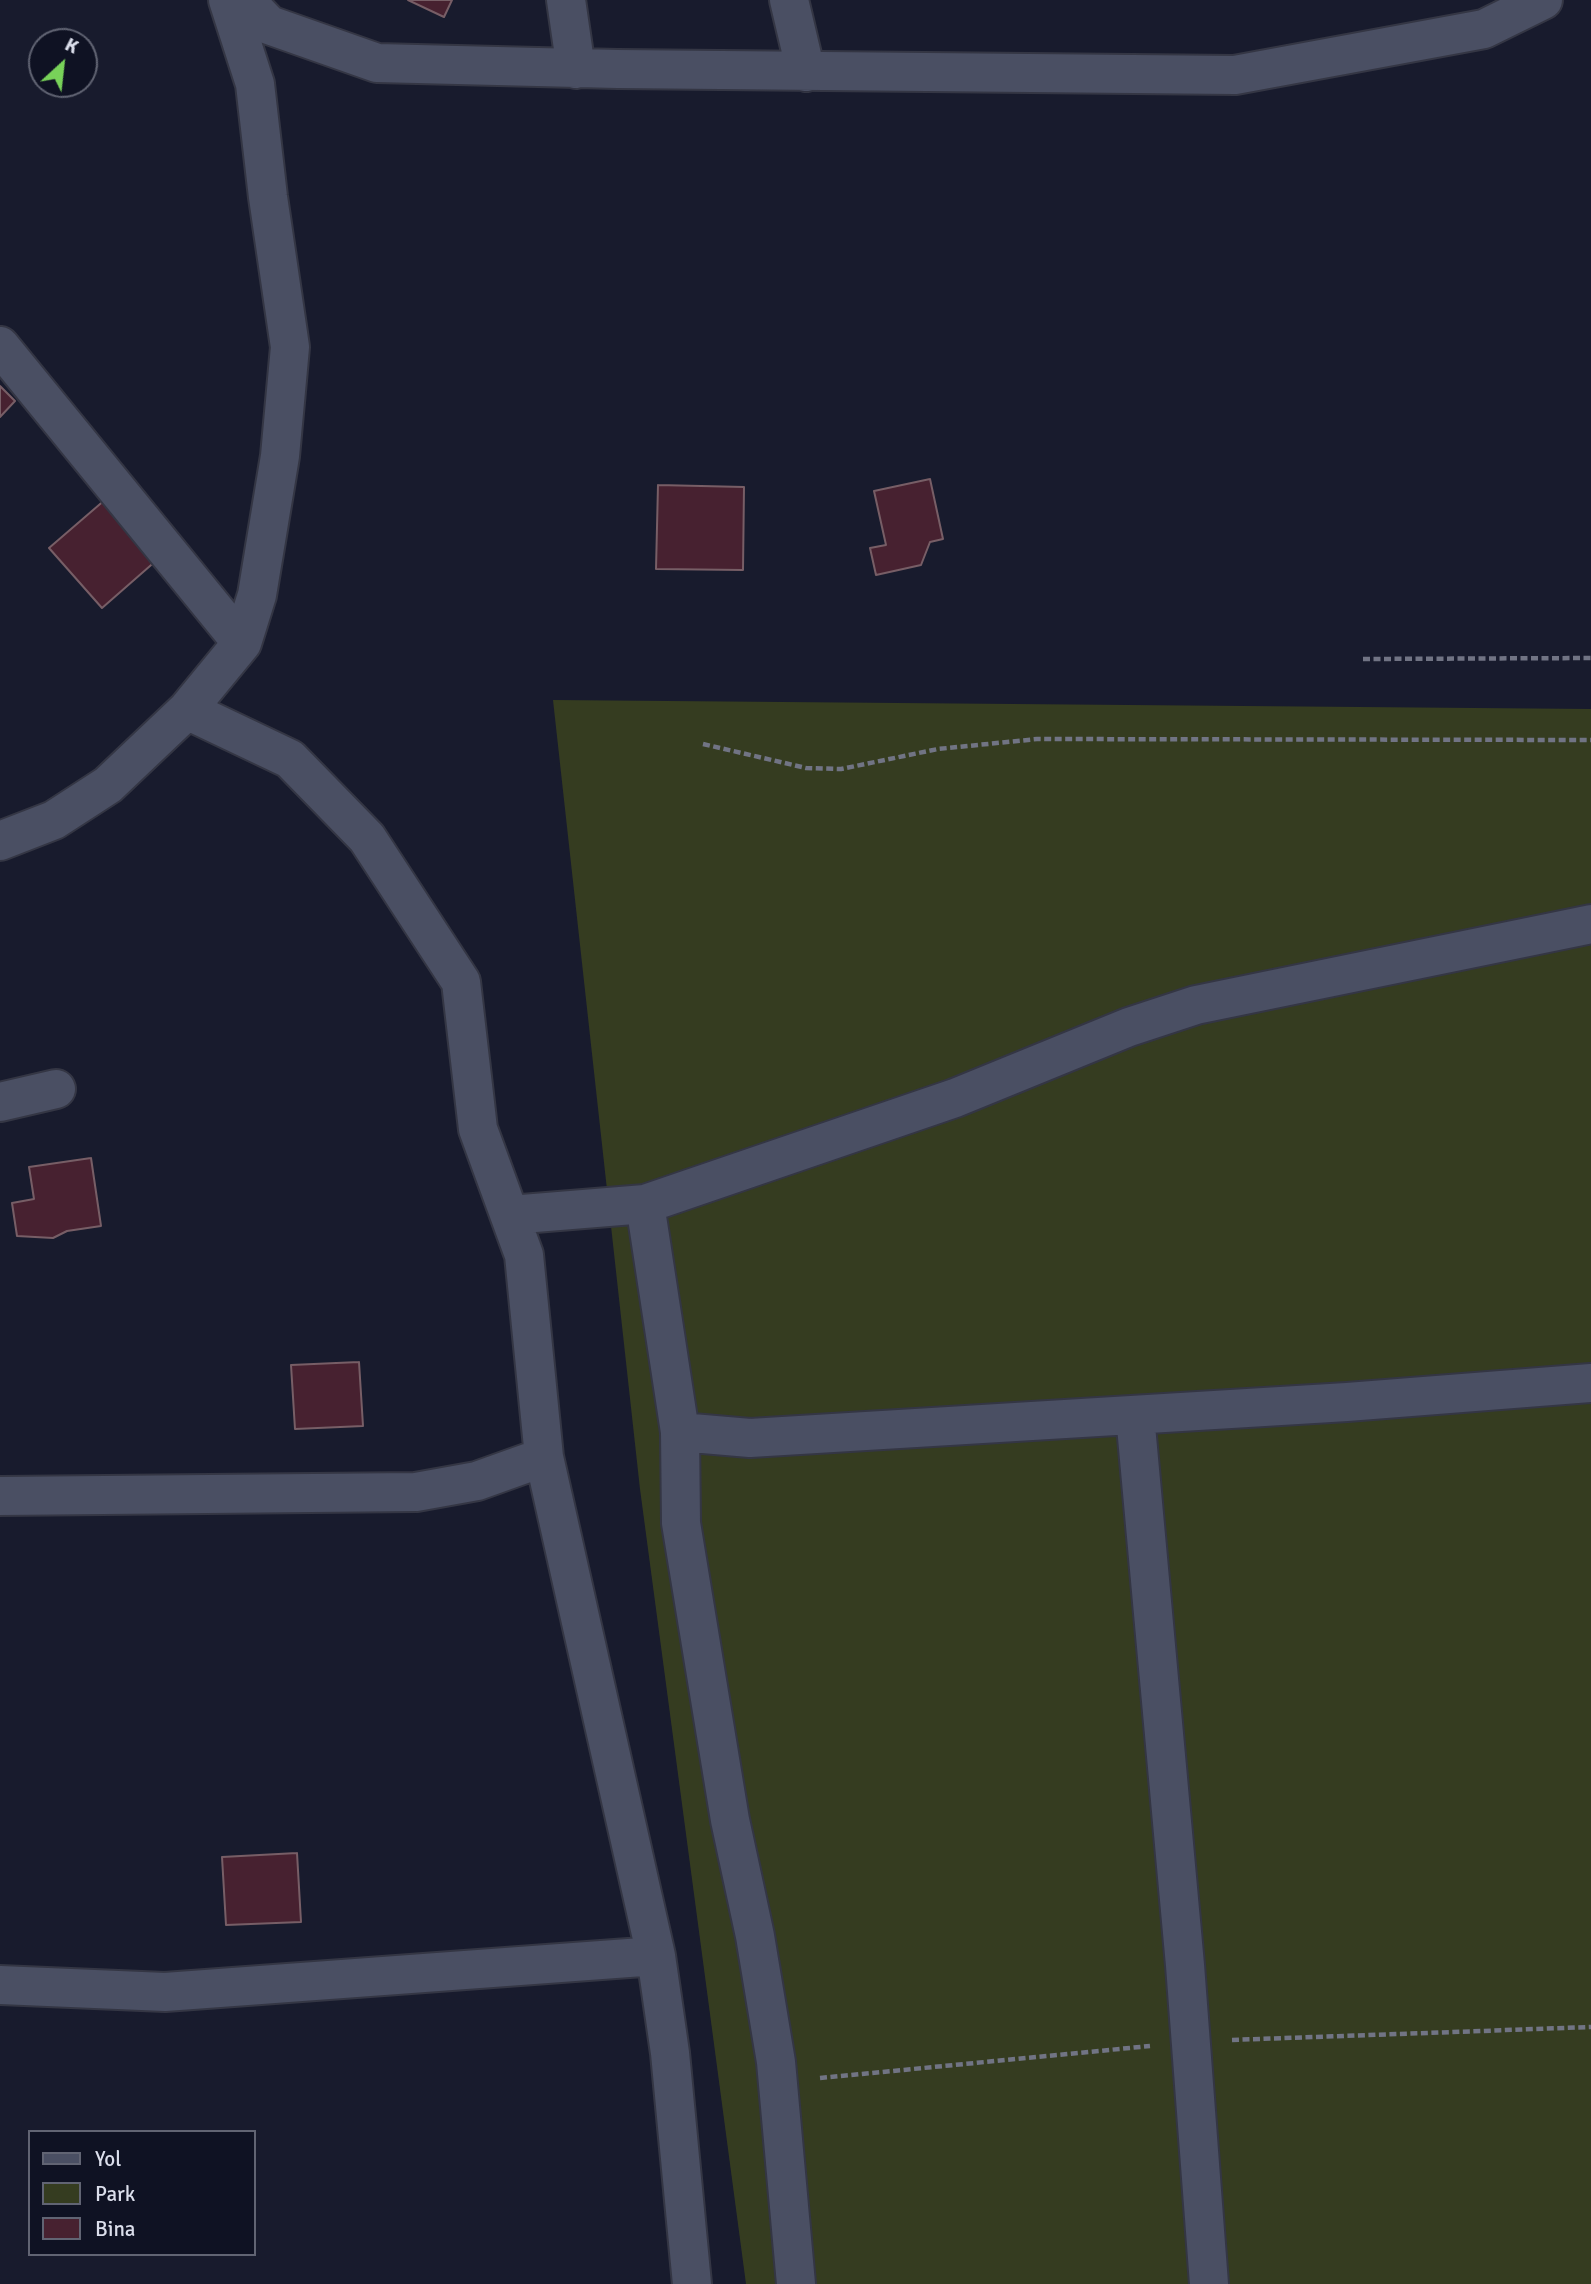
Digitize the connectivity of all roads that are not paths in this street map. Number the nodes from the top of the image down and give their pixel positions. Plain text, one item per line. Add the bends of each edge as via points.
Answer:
1 (228, 0) edge
2 (245, 0) edge
3 (566, 0) edge
4 (789, 0) edge
5 (1543, 0) edge
6 (576, 69) junction
7 (806, 72) junction
8 (0, 346) edge
9 (242, 643) junction
10 (187, 710) junction
11 (0, 841) edge
12 (1591, 924) edge
13 (57, 1089) dead end
14 (0, 1102) edge
15 (645, 1204) junction
16 (510, 1215) junction
17 (1591, 1383) edge
18 (1135, 1415) junction
19 (680, 1432) junction
20 (544, 1457) junction
21 (0, 1496) edge
22 (656, 1956) junction
23 (0, 1985) edge
24 (692, 2284) edge
25 (796, 2284) edge
26 (1209, 2284) edge

1 - 9 street via 255,84 290,347 280,456 257,594
2 - 6 street via 269,25 377,63
3 - 6 street
4 - 7 street
5 - 7 street via 1484,29 1235,75
6 - 7 street
8 - 9 street
9 - 10 street
10 - 11 street via 108,785 54,820
10 - 16 street via 290,759 367,838 461,982 478,1129
12 - 15 street via 1196,1005 1129,1027 955,1098
13 - 14 street
15 - 16 street
15 - 19 street
16 - 20 street via 524,1255
17 - 18 street
18 - 19 street via 750,1438
18 - 26 street
19 - 25 street via 681,1523 776,2062
20 - 21 street via 477,1481 416,1492
20 - 22 street
22 - 23 street via 165,1992
22 - 24 street

